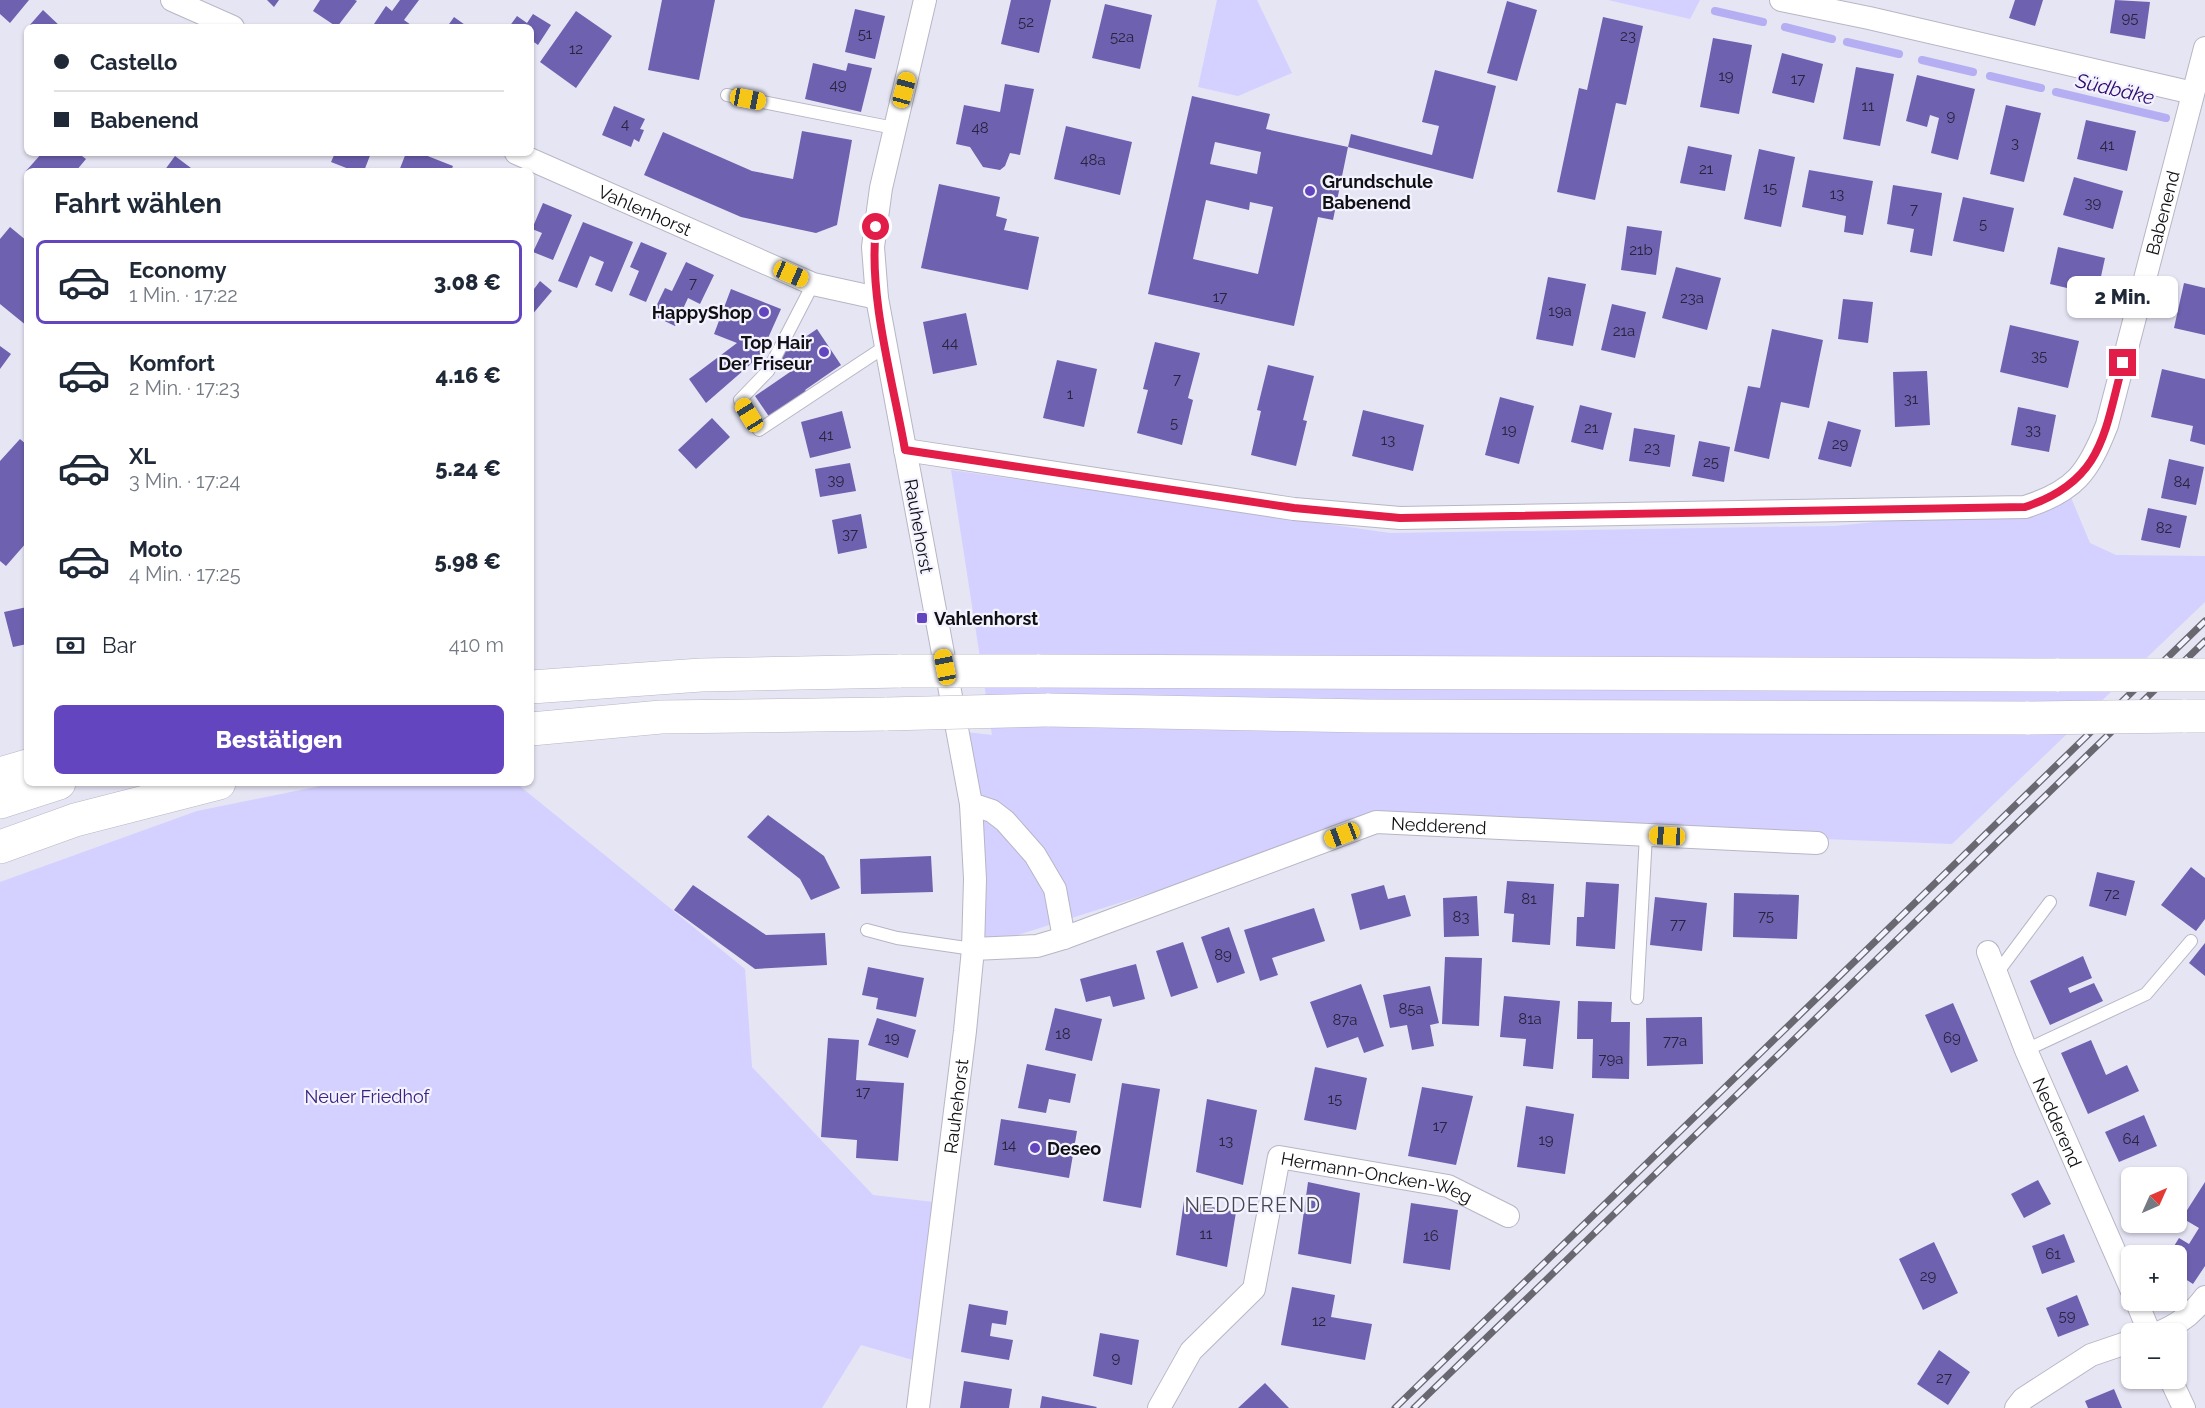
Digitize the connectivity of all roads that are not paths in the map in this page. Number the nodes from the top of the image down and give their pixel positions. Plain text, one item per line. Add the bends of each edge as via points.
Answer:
1 (172, 0) edge
2 (925, 0) edge
3 (1781, 0) edge
4 (204, 6) edge
5 (1869, 9) edge
6 (229, 24) edge
7 (2205, 48) edge
8 (2193, 93) junction
9 (727, 95) dead end
10 (894, 128) junction
11 (523, 156) edge
12 (813, 284) junction
13 (877, 298) junction
14 (886, 346) junction
15 (905, 450) junction
16 (2205, 675) edge
17 (534, 687) edge
18 (2194, 716) edge
19 (534, 729) edge
20 (24, 767) edge
21 (0, 774) edge
22 (50, 786) edge
23 (207, 786) edge
24 (0, 802) edge
25 (971, 804) junction
26 (1646, 835) junction
27 (1816, 843) dead end
28 (0, 847) edge
29 (2050, 902) dead end
30 (867, 930) dead end
31 (1064, 938) junction
32 (2191, 941) dead end
33 (973, 949) junction
34 (1988, 952) dead end
35 (1997, 973) junction
36 (1637, 998) dead end
37 (2026, 1050) junction
38 (1508, 1216) dead end
39 (2121, 1266) edge
40 (2205, 1297) edge
41 (2178, 1323) edge
42 (2121, 1345) edge
43 (2175, 1389) edge
44 (918, 1408) edge
45 (1159, 1408) edge
46 (2016, 1408) edge
47 (2184, 1408) edge

1 - 4 street
2 - 10 street, Rauhehorst
3 - 5 street
4 - 6 street
5 - 8 street
7 - 8 street, Babenend
8 - 15 street, Babenend via 2107,425 2082,475 2050,499 2025,507 1400,518 1294,508
9 - 10 lane
10 - 13 street, Rauhehorst via 873,247
11 - 12 street, Vahlenhorst
12 - 13 street, Vahlenhorst
12 - 14 lane via 768,371 740,400 759,430
13 - 14 street, Rauhehorst
14 - 15 street, Rauhehorst
15 - 25 street, Rauhehorst
16 - 17 highway, bridge via 1037,670 689,676
18 - 19 highway, bridge via 1367,716 1047,710 661,717
20 - 21 highway
22 - 24 highway
23 - 28 highway via 75,820
25 - 31 street via 992,811 1005,821 1035,855 1054,889
25 - 33 street, Rauhehorst
26 - 27 street, Nedderend
26 - 31 street, Nedderend via 1376,822
26 - 36 lane
29 - 35 lane
30 - 33 lane
31 - 33 street, Nedderend via 1037,946
32 - 37 lane via 2146,994
33 - 44 street, Rauhehorst
34 - 35 street, Nedderend
35 - 37 street, Nedderend
37 - 39 street, Nedderend
38 - 45 street, Hermann-Oncken-Weg via 1448,1186 1279,1157 1254,1289 1191,1351
40 - 41 street
42 - 46 street via 2091,1355 2023,1399
43 - 47 street

